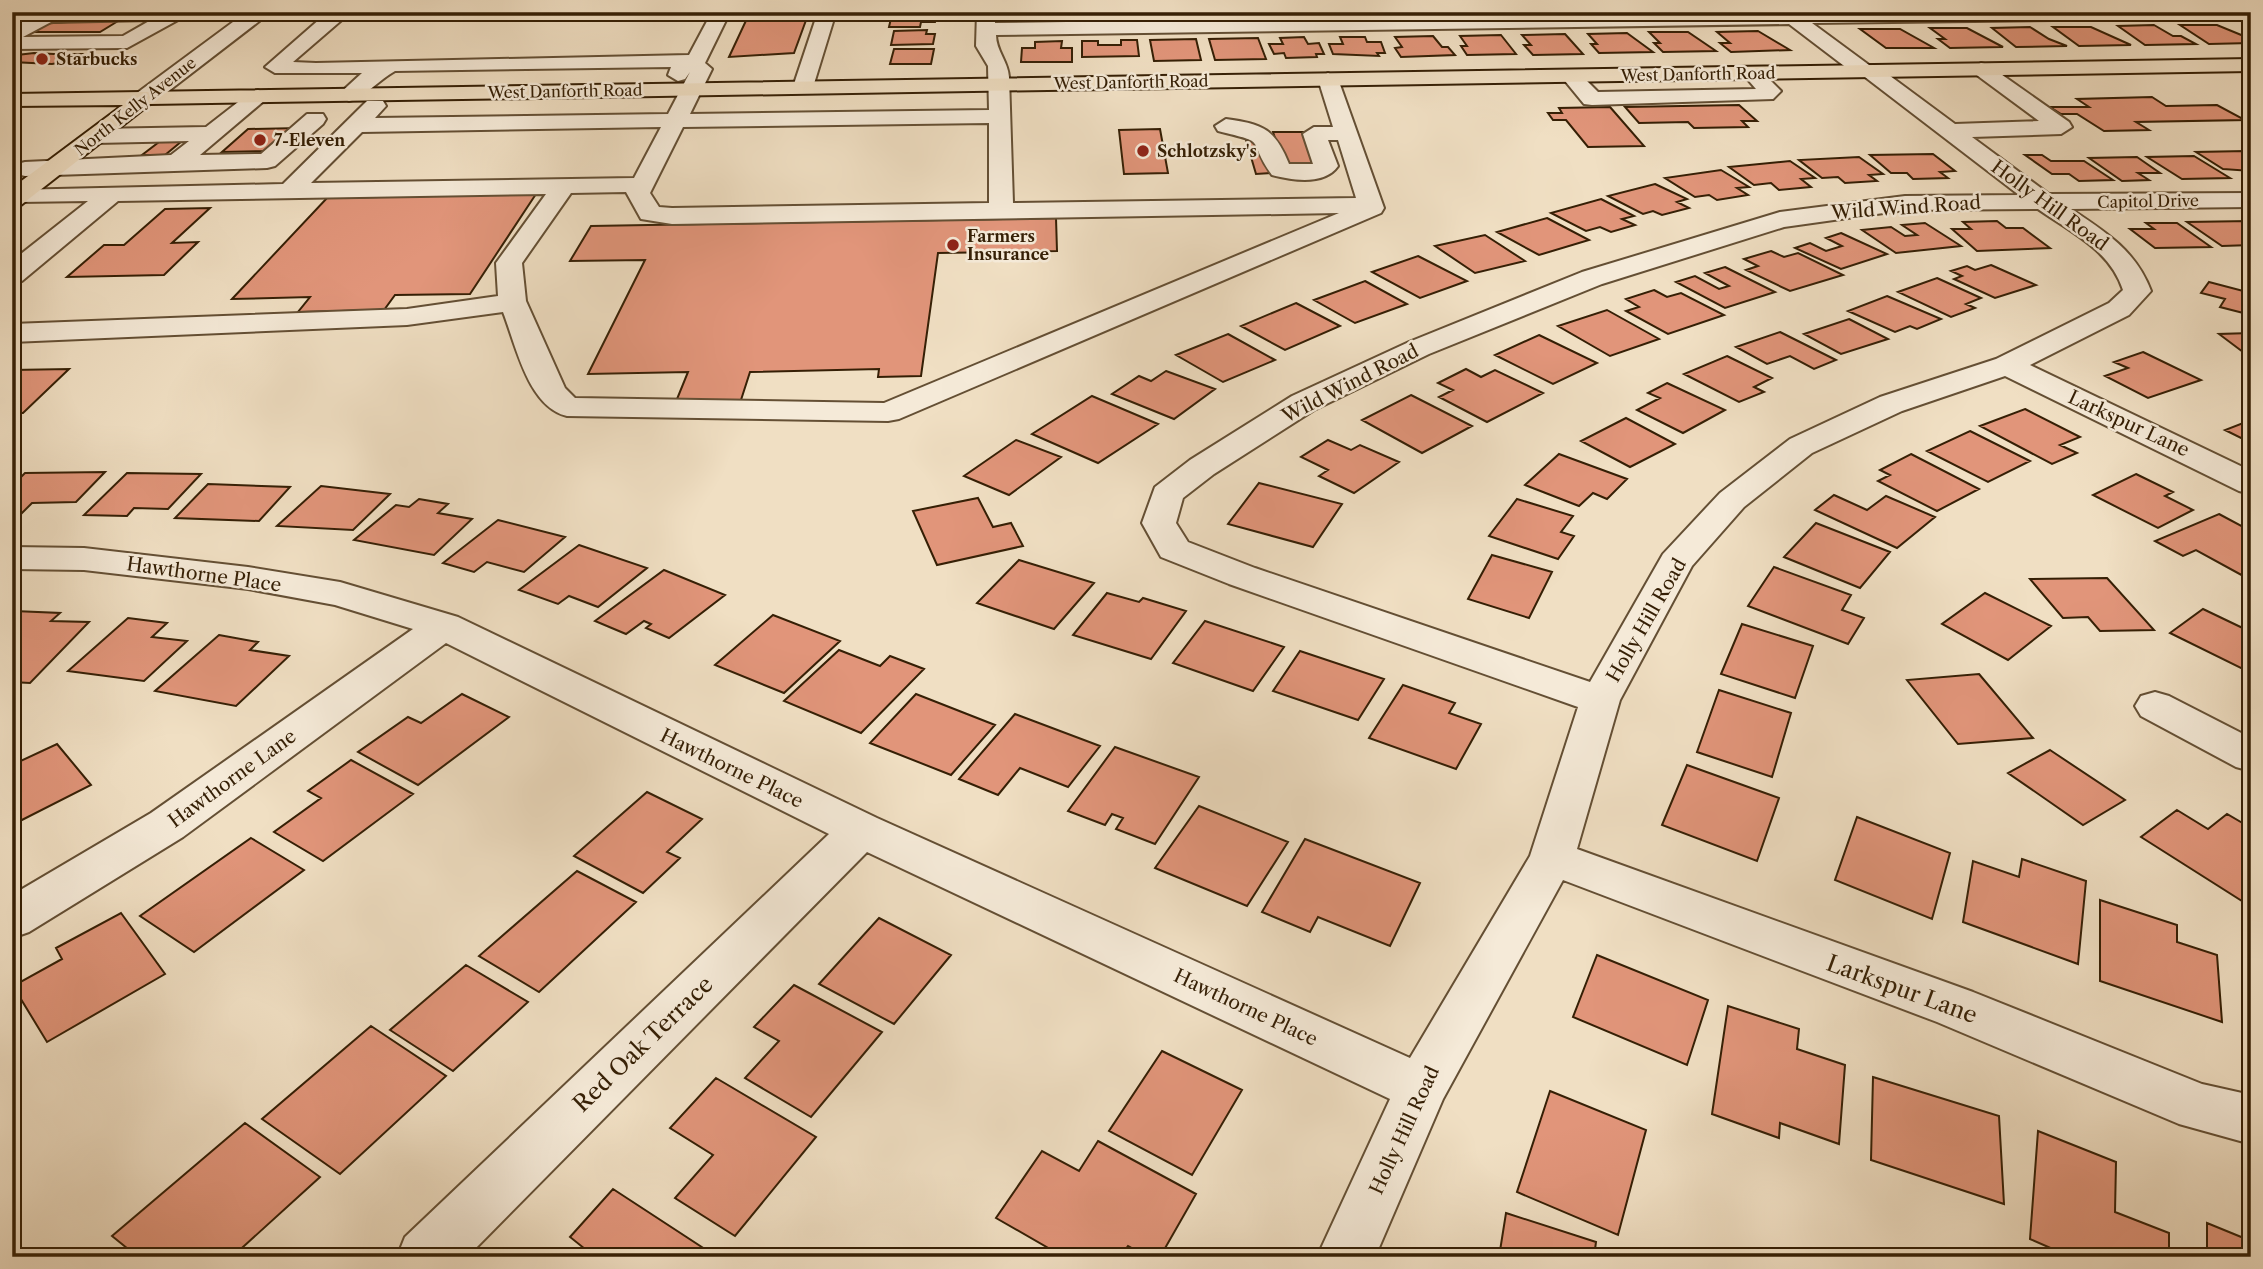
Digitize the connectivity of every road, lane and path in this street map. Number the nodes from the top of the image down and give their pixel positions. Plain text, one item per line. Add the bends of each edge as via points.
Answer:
1 (373, 12) edge
2 (721, 12) edge
3 (827, 12) edge
4 (2223, 12) edge
5 (257, 13) edge
6 (339, 13) edge
7 (175, 14) junction
8 (12, 16) edge
9 (48, 16) junction
10 (1790, 16) edge
11 (985, 21) edge
12 (12, 37) edge
13 (12, 43) edge
14 (391, 65) junction
15 (2251, 65) edge
16 (1980, 69) junction
17 (1867, 71) junction
18 (1752, 73) joint
19 (688, 76) junction
20 (1571, 76) joint
21 (1328, 79) junction
22 (999, 84) junction
23 (803, 87) junction
24 (386, 94) junction
25 (349, 95) junction
26 (258, 96) junction
27 (145, 98) junction
28 (12, 100) edge
29 (1000, 116) junction
30 (288, 119) dead end
31 (260, 120) dead end
32 (677, 120) junction
33 (359, 125) junction
34 (1226, 126) dead end
35 (220, 127) junction
36 (1950, 131) junction
37 (1346, 133) junction
38 (162, 135) junction
39 (96, 136) junction
40 (177, 162) junction
41 (218, 162) junction
42 (128, 163) junction
43 (55, 169) junction
44 (12, 170) edge
45 (1241, 180) dead end
46 (564, 186) junction
47 (642, 186) junction
48 (290, 190) junction
49 (113, 193) junction
50 (16, 198) edge
51 (2251, 200) edge
52 (2044, 202) junction
53 (1371, 205) junction
54 (1248, 207) junction
55 (1001, 211) junction
56 (12, 275) edge
57 (512, 300) junction
58 (12, 333) edge
59 (2007, 365) junction
60 (2251, 484) edge
61 (12, 558) edge
62 (444, 626) junction
63 (1600, 700) junction
64 (2155, 706) dead end
65 (2251, 756) edge
66 (861, 830) junction
67 (1552, 858) junction
68 (12, 919) edge
69 (1421, 1088) junction
70 (2251, 1120) edge
71 (426, 1257) edge
72 (1346, 1257) edge

1 - 6 street
2 - 19 street
3 - 23 street
4 - 10 street
5 - 6 street
5 - 7 street
5 - 27 street, North Kelly Avenue
6 - 14 street via 275,67
7 - 9 street
7 - 13 street via 127,42
8 - 9 street
9 - 12 street
10 - 11 street
10 - 17 street, Holly Hill Road
11 - 22 street via 986,46 998,66
14 - 19 street
14 - 25 street
15 - 16 main road, West Danforth Road
16 - 17 main road, West Danforth Road
16 - 36 street via 2061,127
17 - 18 main road, West Danforth Road
17 - 36 street, Holly Hill Road
18 - 20 street via 1770,90 1766,95 1592,99
19 - 23 main road, West Danforth Road
19 - 24 main road, West Danforth Road
19 - 32 street
20 - 21 main road, West Danforth Road
21 - 22 main road, West Danforth Road
21 - 37 street
22 - 23 main road, West Danforth Road
22 - 29 street
24 - 25 main road, West Danforth Road
24 - 33 street
25 - 26 main road, West Danforth Road
26 - 27 main road, West Danforth Road
26 - 35 street
27 - 28 main road, West Danforth Road
27 - 39 main road, North Kelly Avenue
29 - 32 street
29 - 55 street
30 - 41 street via 315,119 267,161
31 - 35 street
32 - 33 street
32 - 47 street
33 - 48 street
34 - 37 street via 1267,136 1280,170 1303,175 1326,166 1314,134
35 - 38 street
35 - 40 street
36 - 52 street, Holly Hill Road
37 - 53 street
38 - 39 street
38 - 42 street
39 - 43 main road, North Kelly Avenue
40 - 41 street
40 - 42 street
41 - 42 street via 163,174 140,174
42 - 43 street
43 - 44 street
43 - 50 main road, North Kelly Avenue
45 - 54 street
46 - 47 street
46 - 48 street
46 - 57 street via 509,263
47 - 55 street via 638,193 650,214 672,216
48 - 49 street
49 - 50 street
49 - 56 street
51 - 52 street, Capitol Drive
52 - 59 street, Holly Hill Road via 2107,244 2130,271 2137,291 2119,309
52 - 63 street, Wild Wind Road via 1905,203 1841,209 1780,220 1592,278 1419,348 1303,403 1167,494 1159,523 1174,549
53 - 54 street
53 - 57 street via 1070,338 888,412 567,407 551,392
54 - 55 street via 1175,201
57 - 58 street via 486,308 407,317
59 - 60 street, Larkspur Lane
59 - 63 street, Holly Hill Road via 1891,404 1801,446 1732,500 1676,562
61 - 62 street, Hawthorne Place via 111,561 248,578 340,594
62 - 66 street, Hawthorne Place
62 - 68 street, Hawthorne Lane via 167,825
63 - 67 street, Holly Hill Road
64 - 65 street
66 - 69 street, Hawthorne Place
66 - 71 street, Red Oak Terrace
67 - 69 street, Holly Hill Road
67 - 70 street, Larkspur Lane via 1955,1007 2198,1107
69 - 72 street, Holly Hill Road

